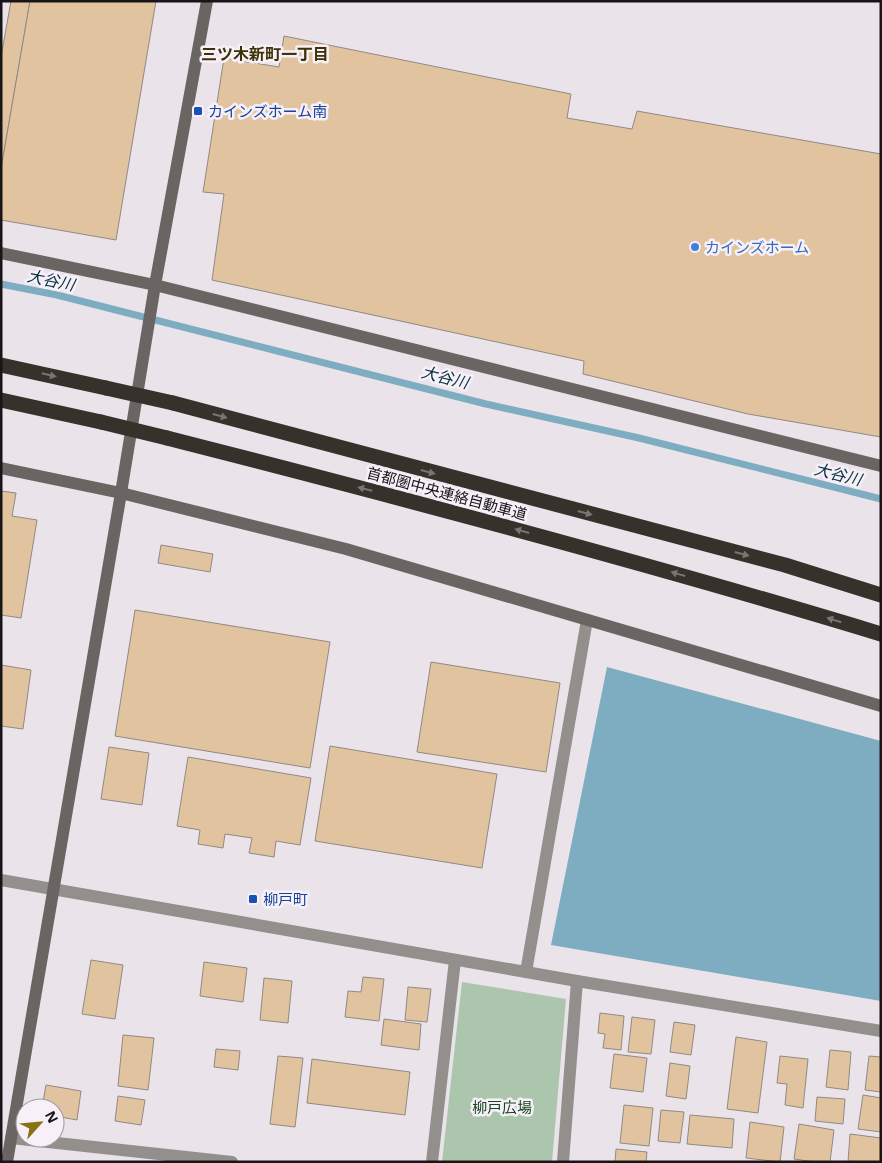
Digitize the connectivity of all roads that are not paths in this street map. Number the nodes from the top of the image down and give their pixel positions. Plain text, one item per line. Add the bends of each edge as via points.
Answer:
1 (206, 1) edge
2 (1, 253) edge
3 (155, 285) junction
4 (1, 364) edge
5 (1, 400) edge
6 (881, 466) edge
7 (1, 468) edge
8 (121, 493) junction
9 (881, 595) edge
10 (587, 620) junction
11 (881, 634) edge
12 (881, 706) edge
13 (1, 880) edge
14 (54, 889) junction
15 (455, 960) junction
16 (526, 972) junction
17 (577, 981) junction
18 (881, 1031) edge
19 (10, 1138) junction
20 (7, 1162) edge
21 (232, 1162) edge
22 (432, 1162) edge
23 (563, 1162) edge

1 - 3 street
2 - 3 street
3 - 6 street
3 - 8 street
4 -> 9 highway, 首都圏中央連絡自動車道, bridge via 173,403 785,565
11 -> 5 highway, 首都圏中央連絡自動車道, bridge via 460,513 167,438
7 - 8 street
8 - 10 street via 346,549
8 - 14 street
10 - 12 street
10 - 16 street
13 - 14 street
14 - 15 street
14 - 19 street
15 - 16 street
15 - 22 street
16 - 17 street
17 - 18 street
17 - 23 street
19 - 20 street
19 - 21 street

